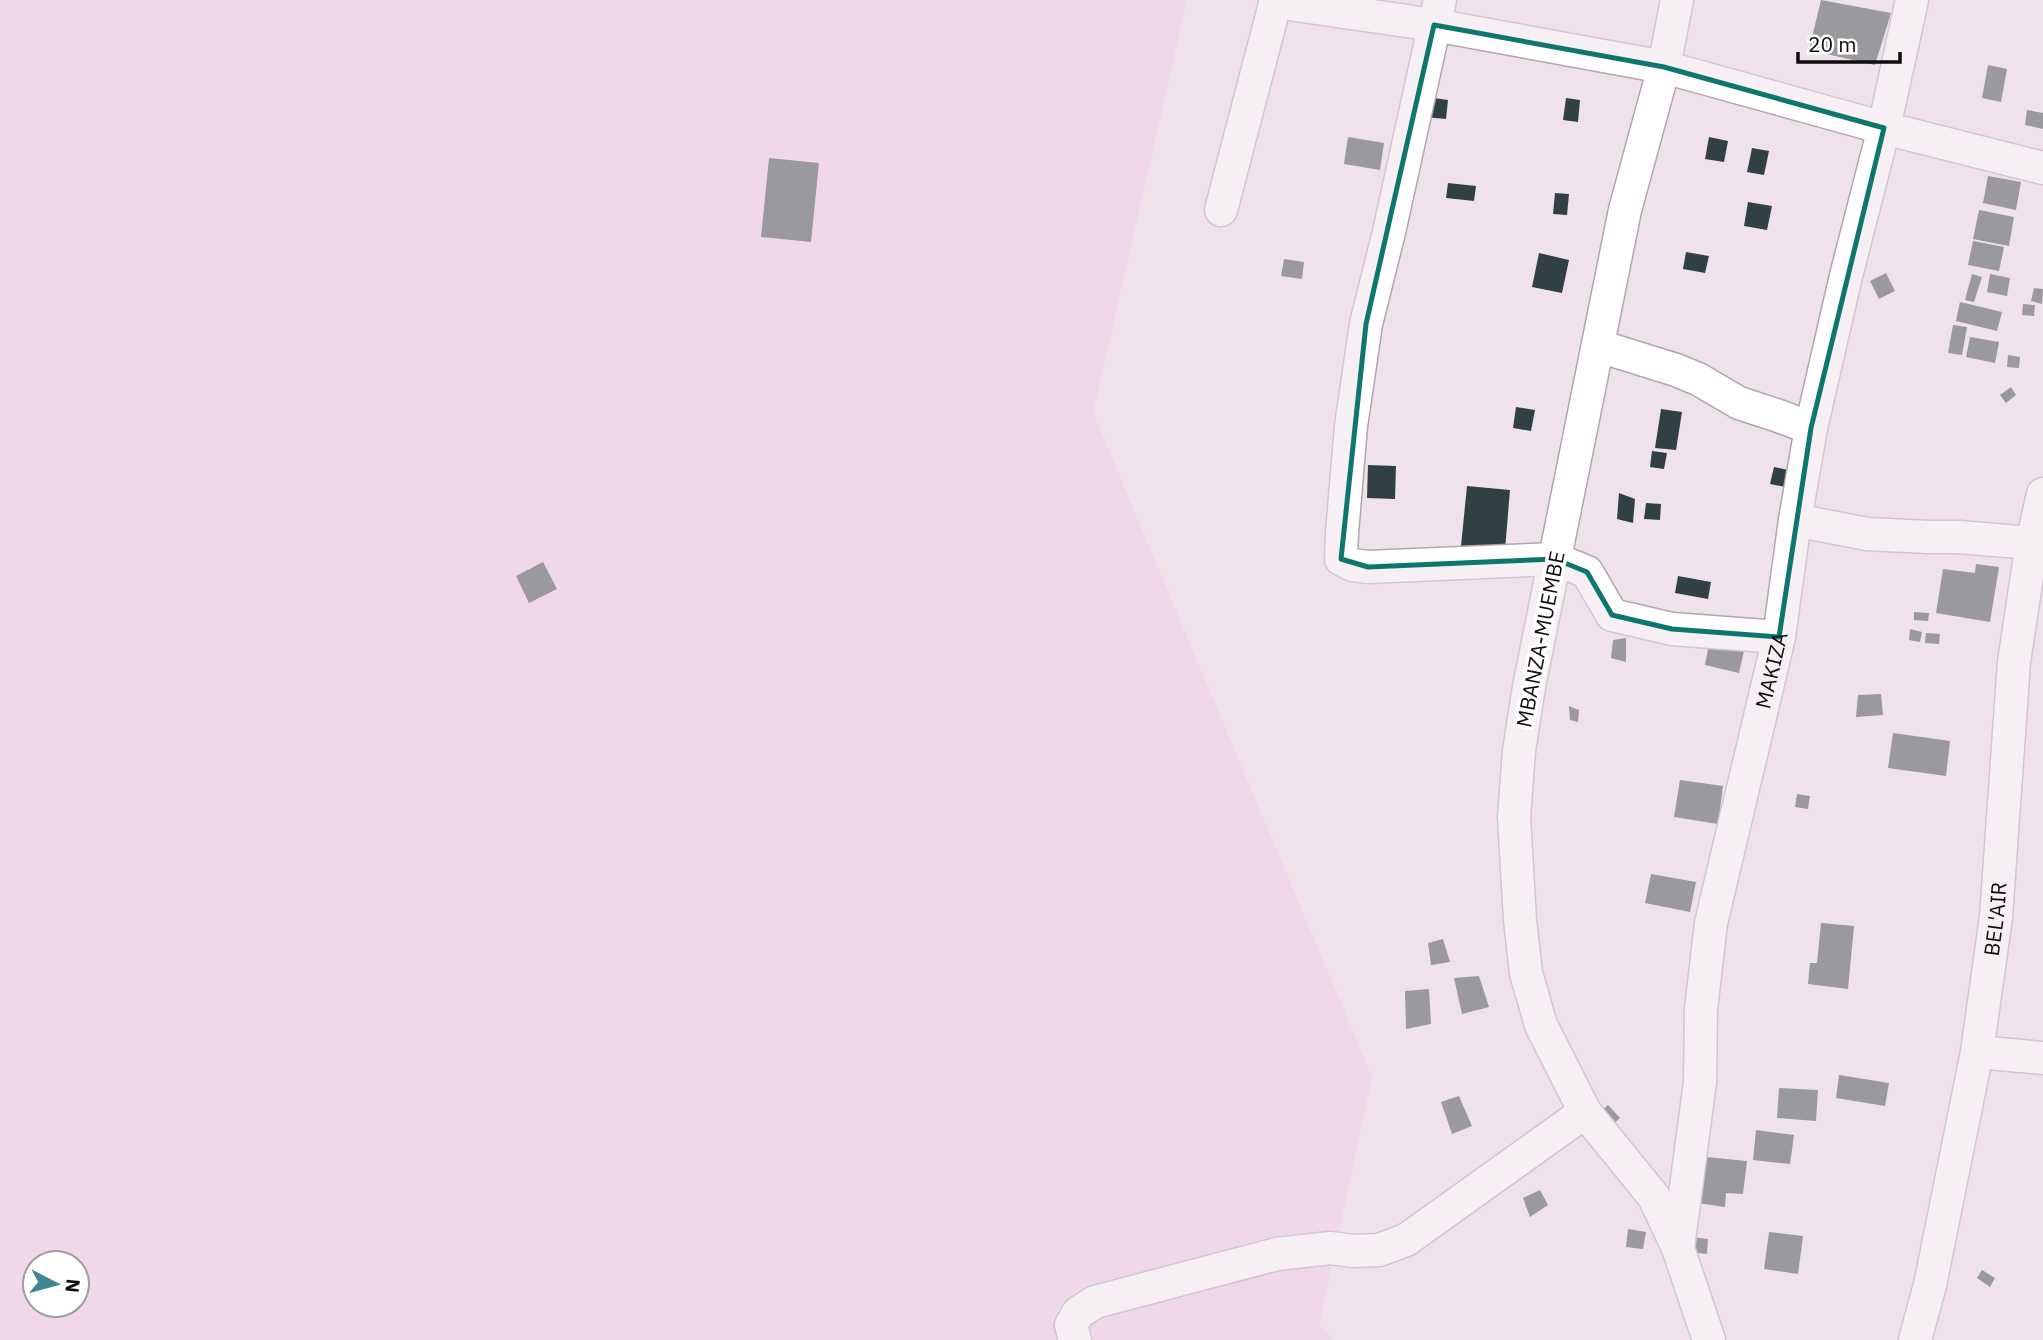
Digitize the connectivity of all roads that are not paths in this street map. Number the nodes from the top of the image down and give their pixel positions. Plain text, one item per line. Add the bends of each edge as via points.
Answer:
1 (1677, 0) edge
2 (1912, 0) edge
3 (1275, 1) edge
4 (1437, 12) edge
5 (1664, 67) junction
6 (1884, 128) junction
7 (2043, 168) edge
8 (1221, 210) dead end
9 (1599, 346) junction
10 (1811, 428) junction
11 (2043, 494) edge
12 (1795, 520) junction
13 (2032, 543) junction
14 (1555, 559) junction
15 (1779, 637) junction
16 (1977, 1052) junction
17 (2043, 1058) edge
18 (1585, 1112) junction
19 (1678, 1248) junction
20 (1075, 1340) edge
21 (1709, 1340) edge
22 (1915, 1340) edge

1 - 5 street, MBANZA-MUEMBE
2 - 6 street, MAKIZA
3 - 4 street
3 - 8 street
4 - 5 street
4 - 14 street via 1366,324 1351,426 1341,559 1368,567
5 - 6 street
5 - 9 street, MBANZA-MUEMBE via 1625,210
6 - 7 street
6 - 10 street, MAKIZA
9 - 10 street via 1676,370 1739,403
9 - 14 street, MBANZA-MUEMBE
10 - 12 street, MAKIZA
11 - 13 street, BEL'AIR
12 - 13 street via 1867,534
12 - 15 street, MAKIZA
13 - 16 street, BEL'AIR via 2014,662 1997,917
14 - 15 street via 1587,572 1612,615 1672,629
14 - 18 street, MBANZA-MUEMBE via 1519,751 1515,830 1526,973 1541,1025
15 - 19 street, MAKIZA via 1711,923 1701,1009 1700,1082
16 - 17 street
16 - 22 street, BEL'AIR
18 - 19 street, MBANZA-MUEMBE via 1654,1197
18 - 20 street via 1406,1240 1379,1250 1330,1248 1277,1254 1095,1302 1078,1313 1072,1325
19 - 21 street, MAKIZA

